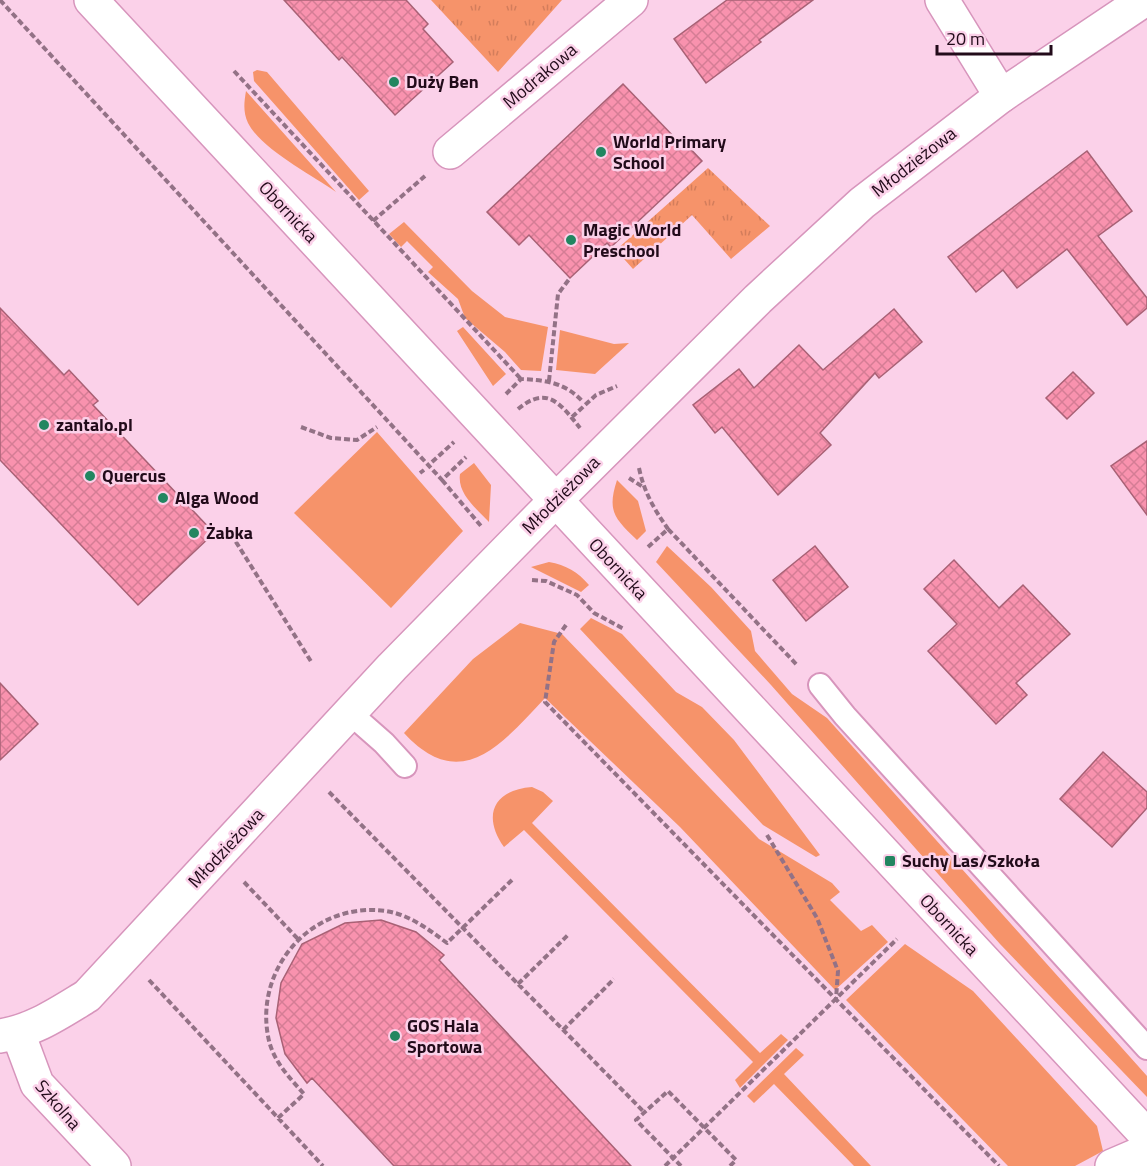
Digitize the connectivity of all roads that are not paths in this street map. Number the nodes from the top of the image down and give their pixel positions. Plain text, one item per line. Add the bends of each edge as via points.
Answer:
1 (91, 0) edge
2 (631, 0) edge
3 (942, 0) edge
4 (1144, 0) edge
5 (1001, 96) junction
6 (450, 152) road end
7 (555, 501) junction
8 (820, 685) road end
9 (351, 714) junction
10 (405, 766) dead end
11 (9, 1035) edge
12 (1147, 1048) edge
13 (1147, 1136) edge
14 (1147, 1151) edge
15 (114, 1166) edge
16 (1112, 1166) edge

1 - 7 street, Obornicka
2 - 6 street, Modrakowa
3 - 5 street
4 - 5 street, Młodzieżowa
5 - 7 street, Młodzieżowa via 839,224
7 - 9 street, Młodzieżowa
7 - 13 street, Obornicka
8 - 12 lane
9 - 10 lane
9 - 11 street, Młodzieżowa via 87,996 48,1020
11 - 15 street, Szkolna via 37,1084
14 - 16 street

